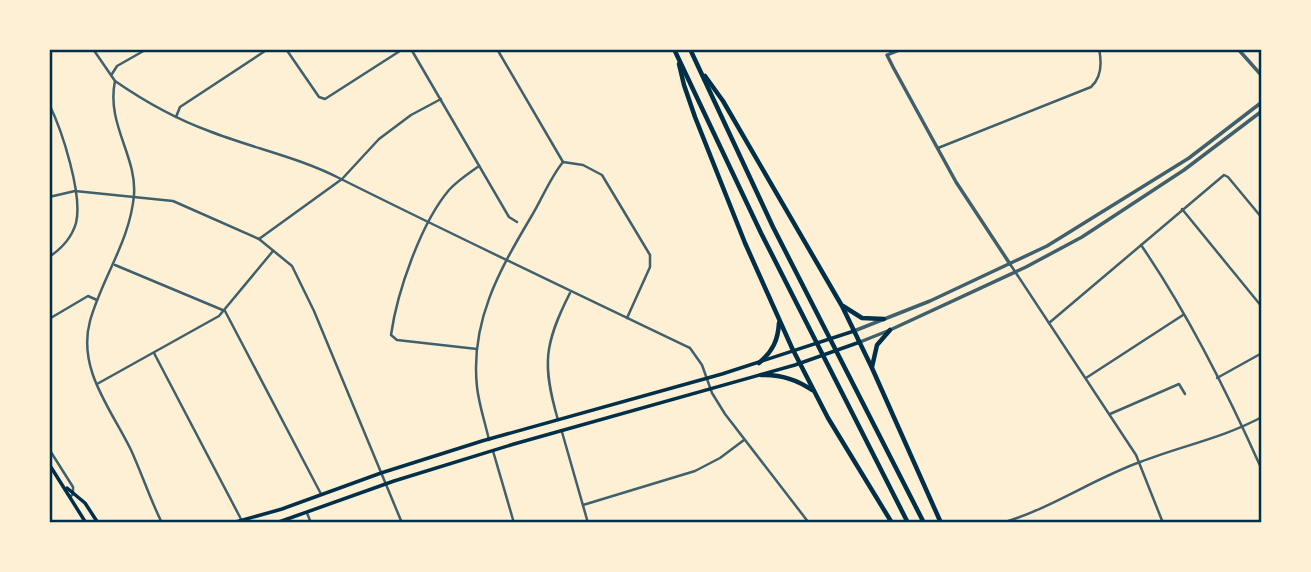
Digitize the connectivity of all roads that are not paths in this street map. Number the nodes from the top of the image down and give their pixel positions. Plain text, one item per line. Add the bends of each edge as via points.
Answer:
1 (93, 49) edge
2 (147, 49) edge
3 (268, 49) edge
4 (285, 49) edge
5 (403, 49) edge
6 (411, 49) edge
7 (497, 49) edge
8 (674, 49) edge
9 (690, 49) edge
10 (884, 49) edge
11 (902, 49) edge
12 (1099, 49) edge
13 (1238, 49) edge
14 (887, 55) junction
15 (678, 56) junction
16 (698, 66) junction
17 (112, 74) junction
18 (1262, 76) edge
19 (115, 81) junction
20 (441, 99) junction
21 (1262, 102) edge
22 (49, 104) edge
23 (1262, 111) edge
24 (176, 117) junction
25 (937, 149) junction
26 (563, 162) junction
27 (479, 166) junction
28 (342, 179) junction
29 (75, 191) junction
30 (49, 197) edge
31 (134, 197) junction
32 (1182, 209) junction
33 (1262, 218) edge
34 (517, 222) dead end
35 (429, 223) junction
36 (258, 239) junction
37 (1141, 245) junction
38 (273, 251) junction
39 (49, 257) edge
40 (506, 261) junction
41 (1010, 264) junction
42 (114, 265) junction
43 (1016, 271) junction
44 (570, 292) junction
45 (97, 300) junction
46 (842, 306) junction
47 (1262, 307) edge
48 (225, 311) junction
49 (1183, 315) junction
50 (626, 318) junction
51 (49, 319) edge
52 (884, 319) junction
53 (779, 322) junction
54 (1049, 323) junction
55 (890, 330) junction
56 (854, 331) junction
57 (860, 342) junction
58 (477, 349) junction
59 (154, 352) junction
60 (794, 352) junction
61 (1262, 353) edge
62 (760, 363) junction
63 (800, 363) junction
64 (872, 368) junction
65 (761, 375) junction
66 (707, 378) junction
67 (1085, 378) junction
68 (1217, 378) junction
69 (96, 384) junction
70 (710, 389) junction
71 (814, 392) junction
72 (1185, 394) dead end
73 (1109, 414) junction
74 (1262, 417) edge
75 (558, 420) junction
76 (1243, 427) junction
77 (562, 431) junction
78 (489, 440) junction
79 (744, 440) junction
80 (49, 449) edge
81 (493, 451) junction
82 (1139, 462) junction
83 (49, 464) edge
84 (1262, 470) edge
85 (381, 472) junction
86 (385, 484) junction
87 (321, 494) junction
88 (72, 496) junction
89 (583, 505) junction
90 (307, 513) junction
91 (1262, 513) edge
92 (242, 520) junction
93 (1009, 522) edge
94 (86, 523) edge
95 (98, 523) edge
96 (162, 523) edge
97 (232, 523) edge
98 (276, 523) edge
99 (311, 523) edge
100 (402, 523) edge
101 (514, 523) edge
102 (588, 523) edge
103 (809, 523) edge
104 (891, 523) edge
105 (908, 523) edge
106 (924, 523) edge
107 (941, 523) edge
108 (1002, 523) edge
109 (1163, 523) edge
110 (1261, 523) edge

1 - 17 street
2 - 17 street via 117,66
3 - 24 street via 180,107
4 - 5 street via 325,99
6 - 20 street
7 - 26 street
8 - 15 highway
9 - 16 highway
10 - 14 street
11 - 14 street
12 - 25 street via 1101,71 1091,87
13 - 18 street
14 - 25 street
15 - 53 highway via 695,117
15 - 105 highway via 761,233
16 - 46 highway
16 - 106 highway via 779,239
17 - 19 street
19 - 24 street
19 - 31 street via 116,122 130,164
20 - 27 street
20 - 28 street via 379,139
21 - 41 street via 1146,187
22 - 29 street
23 - 43 street via 1142,199 1083,237
24 - 28 street
25 - 41 street
26 - 40 street
26 - 50 street via 602,175 650,255 650,267
27 - 34 street via 509,217
27 - 35 street via 448,191
28 - 35 street
28 - 36 street
29 - 30 street
29 - 31 street
29 - 39 street via 78,213 74,228
31 - 36 street via 173,201
31 - 42 street
32 - 33 street via 1224,175
32 - 37 street
32 - 47 street
35 - 40 street
35 - 58 street via 408,267 391,335 397,340
36 - 38 street
37 - 49 street
37 - 54 street
38 - 48 street
38 - 85 street via 297,273
40 - 44 street
40 - 58 street via 484,311
41 - 43 street
41 - 52 street
42 - 45 street
42 - 48 street
43 - 54 street
43 - 55 street
44 - 50 street
44 - 75 street via 548,345 549,383
45 - 51 street via 88,296
45 - 69 street via 88,336
46 - 52 highway via 862,318
46 - 56 highway
48 - 59 street
48 - 87 street
49 - 67 street
49 - 68 street
50 - 66 street via 690,348
52 - 56 street
53 - 60 highway
53 - 62 highway via 772,350
54 - 67 street
55 - 57 street
55 - 64 highway via 877,345
56 - 57 highway
56 - 60 main road
57 - 63 main road
57 - 64 highway
58 - 78 street via 477,387
59 - 69 street
59 - 92 street
60 - 62 main road
60 - 63 highway
61 - 68 street
62 - 66 main road
63 - 65 main road
63 - 71 highway
64 - 107 highway
65 - 70 main road
65 - 71 highway via 778,374
66 - 70 street
66 - 75 main road
67 - 73 street
68 - 76 street
69 - 96 street
70 - 77 main road
70 - 79 street
71 - 104 highway
72 - 73 street via 1179,384
73 - 82 street
74 - 76 street
75 - 78 main road
76 - 82 street
76 - 84 street
77 - 81 main road
77 - 89 street
78 - 85 main road
79 - 89 street via 695,471
79 - 103 street
80 - 88 street via 73,487
81 - 86 main road
81 - 101 street
82 - 93 street
82 - 109 street
83 - 88 main road
85 - 86 street
85 - 87 main road
86 - 90 main road
86 - 100 street
87 - 92 main road
88 - 94 main road
88 - 95 main road via 85,503
89 - 102 street
90 - 98 main road
90 - 99 street
91 - 110 street
92 - 97 main road
93 - 108 street

